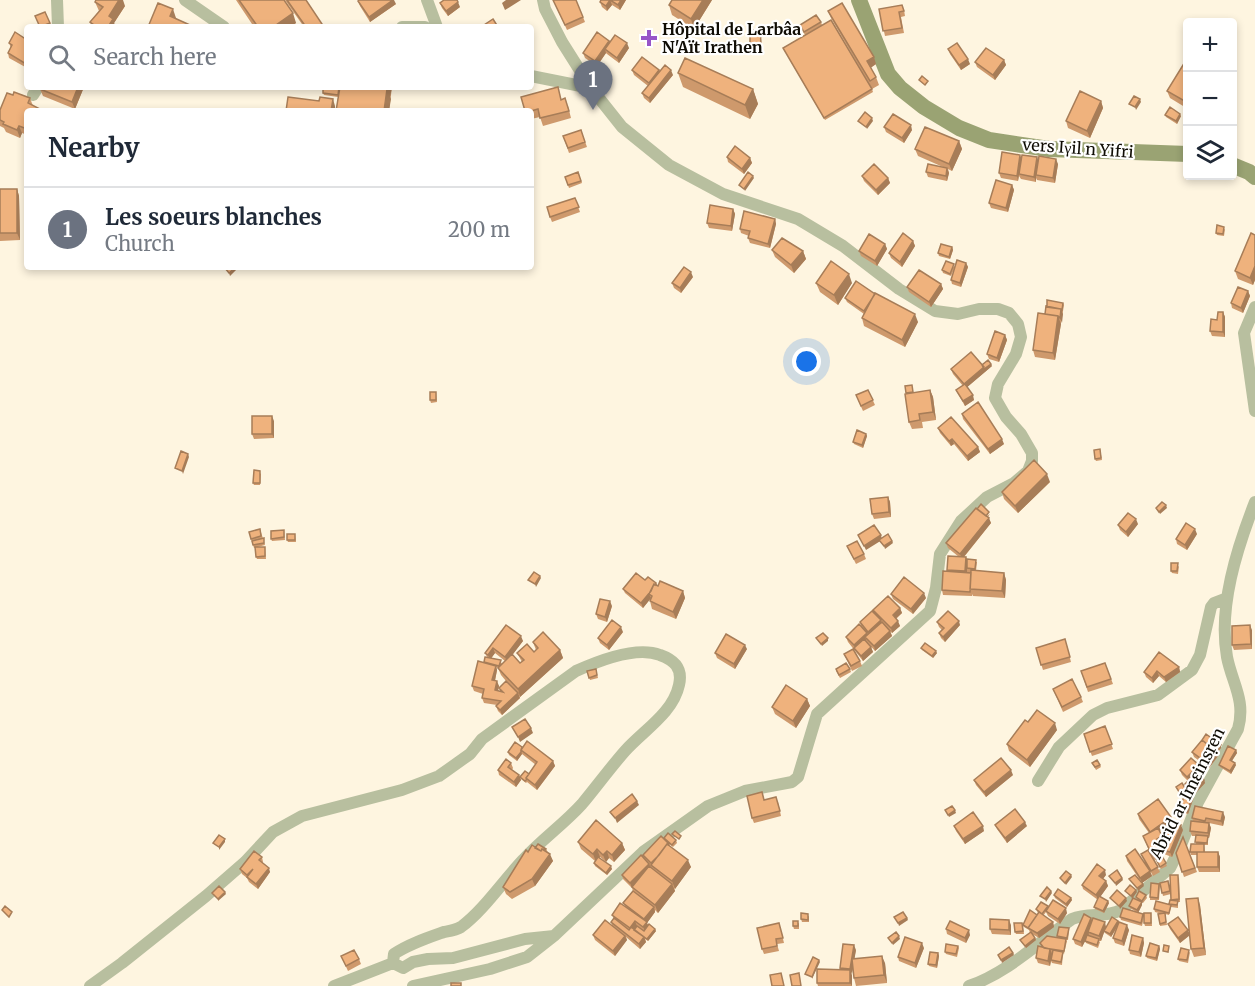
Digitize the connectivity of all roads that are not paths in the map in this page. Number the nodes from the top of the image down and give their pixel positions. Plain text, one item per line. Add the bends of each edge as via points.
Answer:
1 (57, 0) edge
2 (185, 0) edge
3 (427, 0) edge
4 (543, 0) edge
5 (860, 0) edge
6 (58, 24) edge
7 (220, 24) edge
8 (436, 24) edge
9 (534, 77) edge
10 (591, 88) junction
11 (1183, 154) edge
12 (1237, 167) edge
13 (1255, 177) edge
14 (1255, 307) edge
15 (1255, 411) edge
16 (1255, 502) edge
17 (1227, 598) junction
18 (1038, 781) dead end
19 (555, 935) junction
20 (393, 963) junction
21 (90, 986) edge
22 (334, 986) edge
23 (413, 986) edge
24 (969, 986) edge

1 - 6 street
2 - 7 street
3 - 8 street
4 - 10 street via 562,42
5 - 11 main road, vers Iγil n Yifri via 888,74 924,107 959,128 989,140 1049,149
9 - 10 street
10 - 19 street via 622,127 669,165 723,195 798,219 935,311 958,314 998,309 1009,313 1018,324 1021,337 995,398 1032,453 1032,461 1028,471 1014,483 987,497 961,521 940,554 930,611 817,714 798,777 708,806 643,852
12 - 13 main road
14 - 15 street via 1244,333
16 - 17 street, Abrid ar Imɛinsṛen
17 - 18 street via 1210,607 1200,655 1192,670 1158,694 1093,715 1059,747
17 - 24 street, Abrid ar Imɛinsṛen via 1227,657 1239,690 1241,718 1170,868 1115,914 1072,919 1005,968
19 - 20 street via 463,956 414,962 403,968
19 - 23 street via 527,957
20 - 21 street via 394,954 406,946 460,928 522,860 582,804 626,750 667,710 680,685 677,665 656,653 641,652 591,664 482,739 470,754 439,776 287,823 206,896
20 - 22 street

